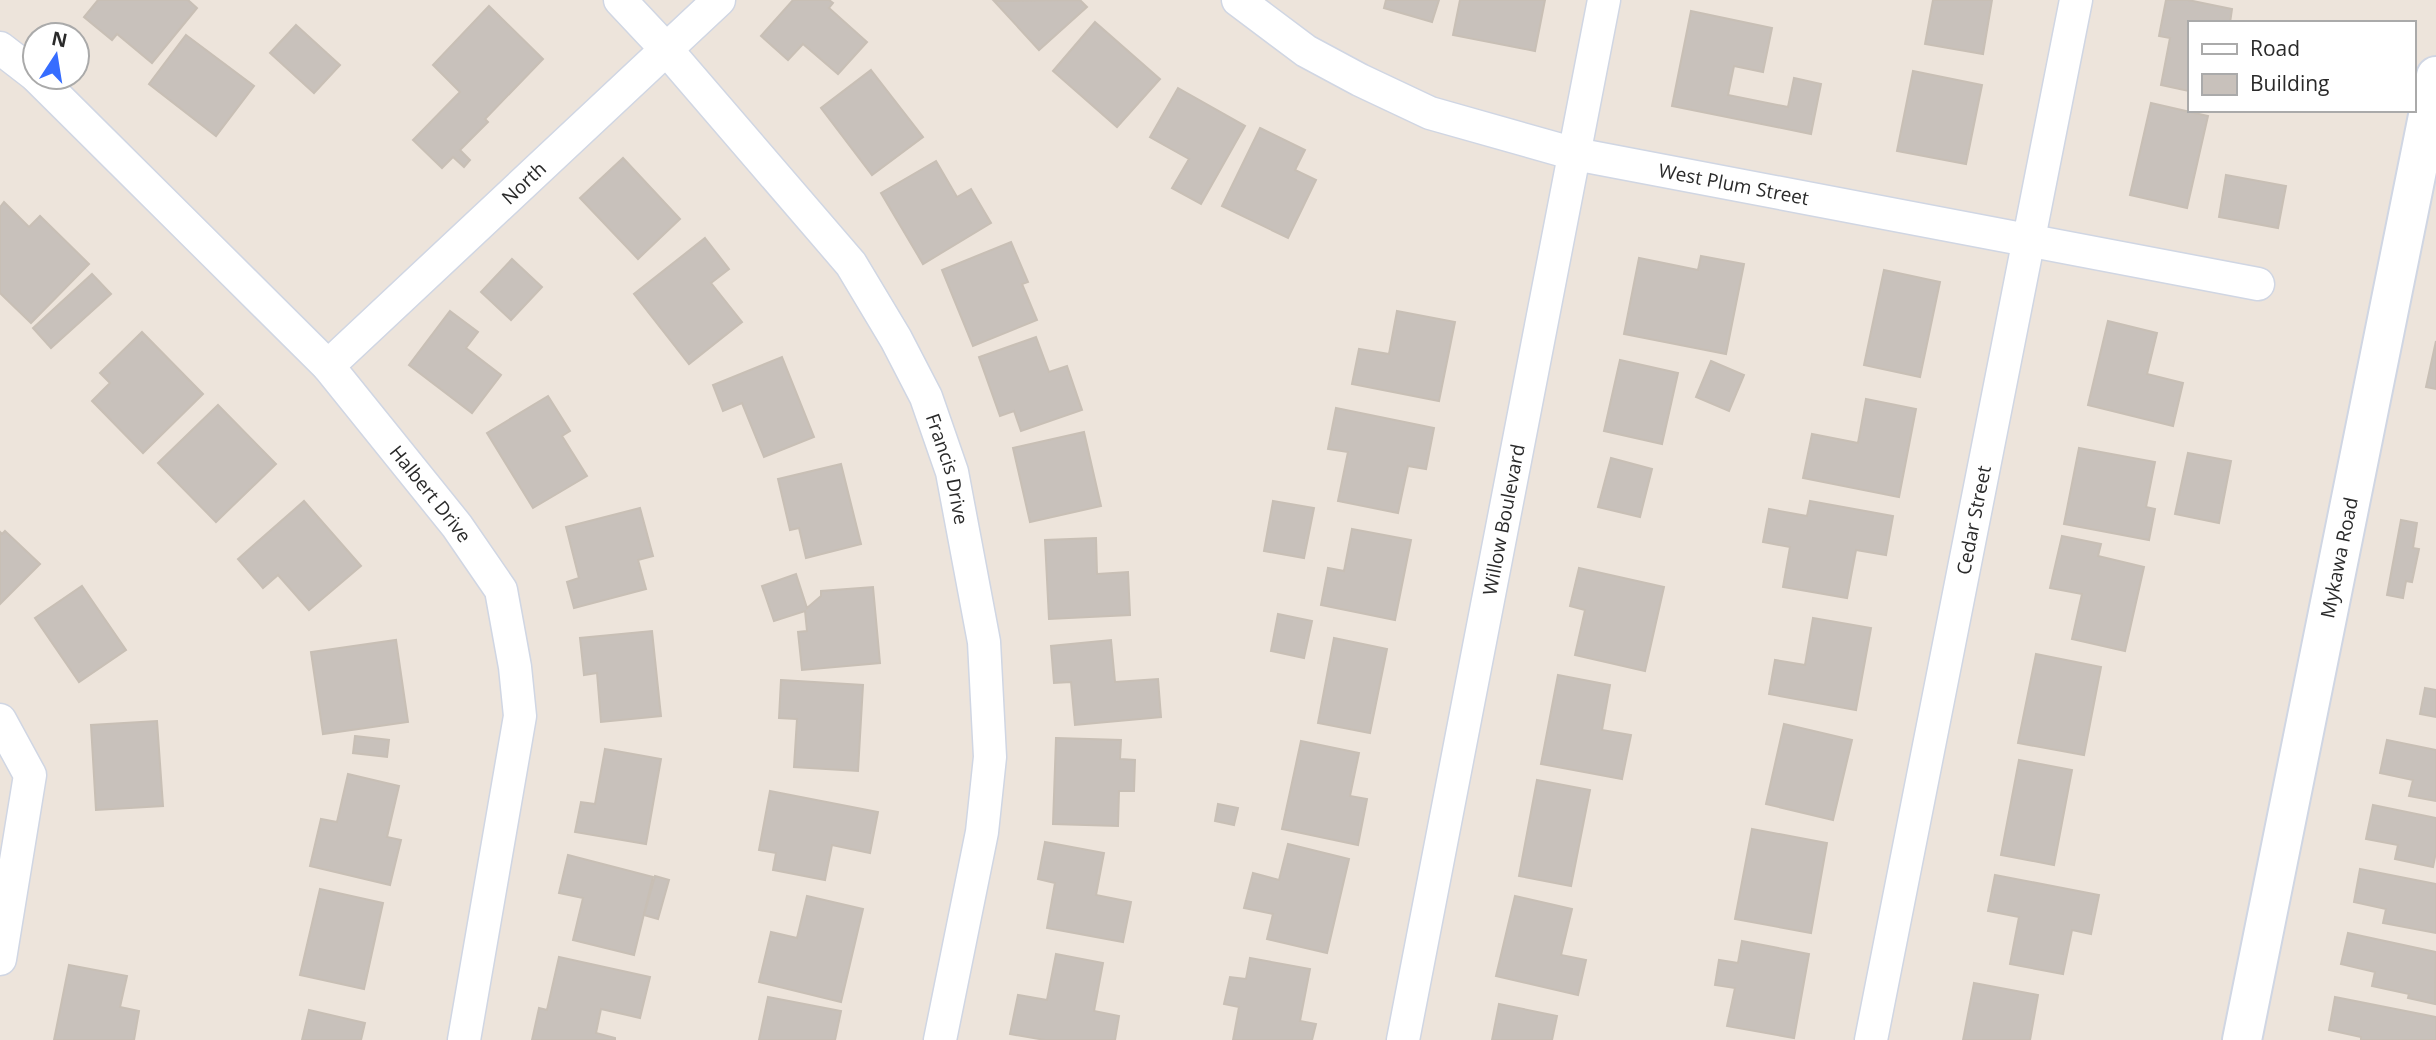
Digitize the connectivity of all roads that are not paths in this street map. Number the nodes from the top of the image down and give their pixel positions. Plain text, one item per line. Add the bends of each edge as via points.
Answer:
1 (620, 0) edge
2 (719, 0) edge
3 (1238, 0) edge
4 (1604, 0) edge
5 (2076, 0) edge
6 (0, 48) edge
7 (666, 49) junction
8 (21, 64) edge
9 (2436, 76) edge
10 (51, 91) edge
11 (1575, 154) junction
12 (2028, 239) junction
13 (2258, 284) dead end
14 (328, 366) junction
15 (0, 720) edge
16 (0, 959) edge
17 (464, 1040) edge
18 (940, 1040) edge
19 (1403, 1040) edge
20 (1871, 1040) edge
21 (2242, 1040) edge

1 - 7 street, Francis Drive
2 - 7 street, North
3 - 11 street, West Plum Street via 1306,51 1430,113
4 - 11 street, Willow Boulevard
5 - 12 street, Cedar Street
6 - 8 street, Halbert Drive
7 - 14 street, North
7 - 18 street, Francis Drive via 851,264 926,397 952,472 984,642 990,757 982,832
9 - 21 main road, Mykawa Road
10 - 14 street, Halbert Drive
11 - 12 street, West Plum Street
11 - 19 street, Willow Boulevard
12 - 13 street, West Plum Street
12 - 20 street, Cedar Street
14 - 17 street, Halbert Drive via 450,516 501,590 520,716
15 - 16 street via 30,775

